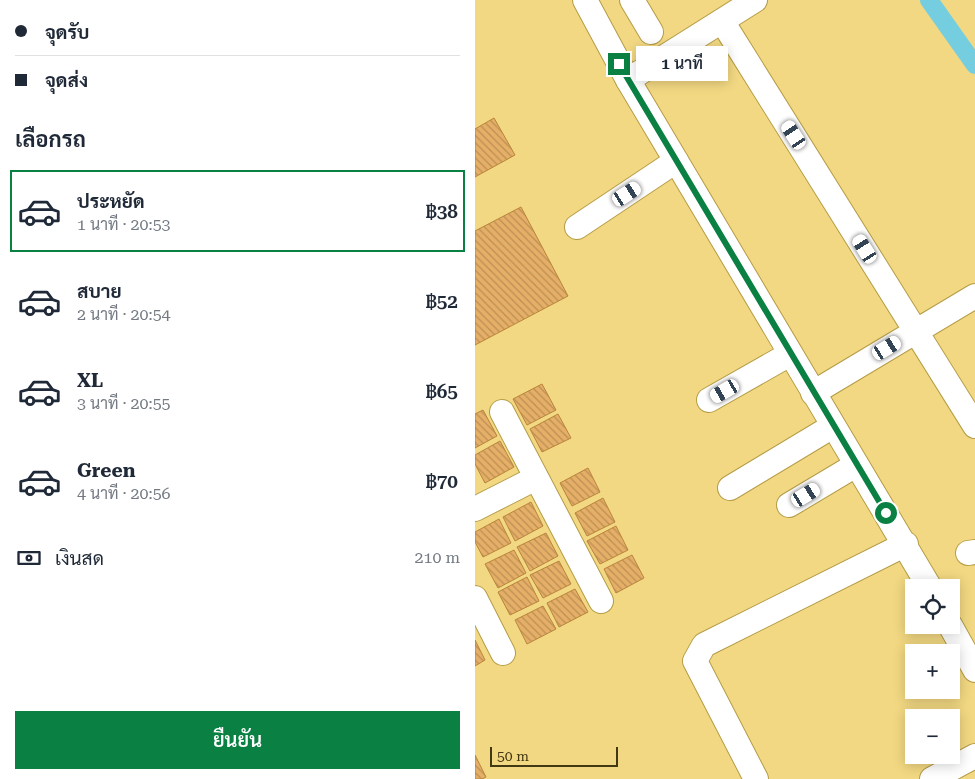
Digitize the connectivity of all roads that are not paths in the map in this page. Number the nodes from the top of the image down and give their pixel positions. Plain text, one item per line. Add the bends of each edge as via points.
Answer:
1 (585, 0) edge
2 (631, 0) edge
3 (755, 0) edge
4 (722, 21) junction
5 (651, 32) dead end
6 (628, 80) junction
7 (676, 161) junction
8 (577, 227) dead end
9 (975, 296) edge
10 (917, 331) junction
11 (790, 354) junction
12 (813, 393) junction
13 (709, 400) dead end
14 (502, 412) dead end
15 (833, 426) junction
16 (975, 426) edge
17 (856, 465) junction
18 (536, 478) junction
19 (730, 488) dead end
20 (789, 505) dead end
21 (475, 509) edge
22 (906, 544) junction
23 (925, 579) edge
24 (475, 598) edge
25 (601, 601) dead end
26 (955, 634) edge
27 (503, 653) dead end
28 (975, 670) edge
29 (975, 756) edge
30 (756, 779) edge
31 (933, 779) edge

1 - 6 street
2 - 5 street
3 - 4 street
4 - 6 street
4 - 10 street
6 - 7 street
7 - 8 street
7 - 11 street
9 - 10 street
10 - 12 street
10 - 16 street
11 - 12 street
11 - 13 street
12 - 15 street
14 - 18 street
15 - 17 street
15 - 19 street
17 - 20 street
17 - 22 street
18 - 21 street
18 - 25 street
22 - 23 street
22 - 30 street via 704,644 695,660
24 - 27 street
26 - 28 street
29 - 31 street

